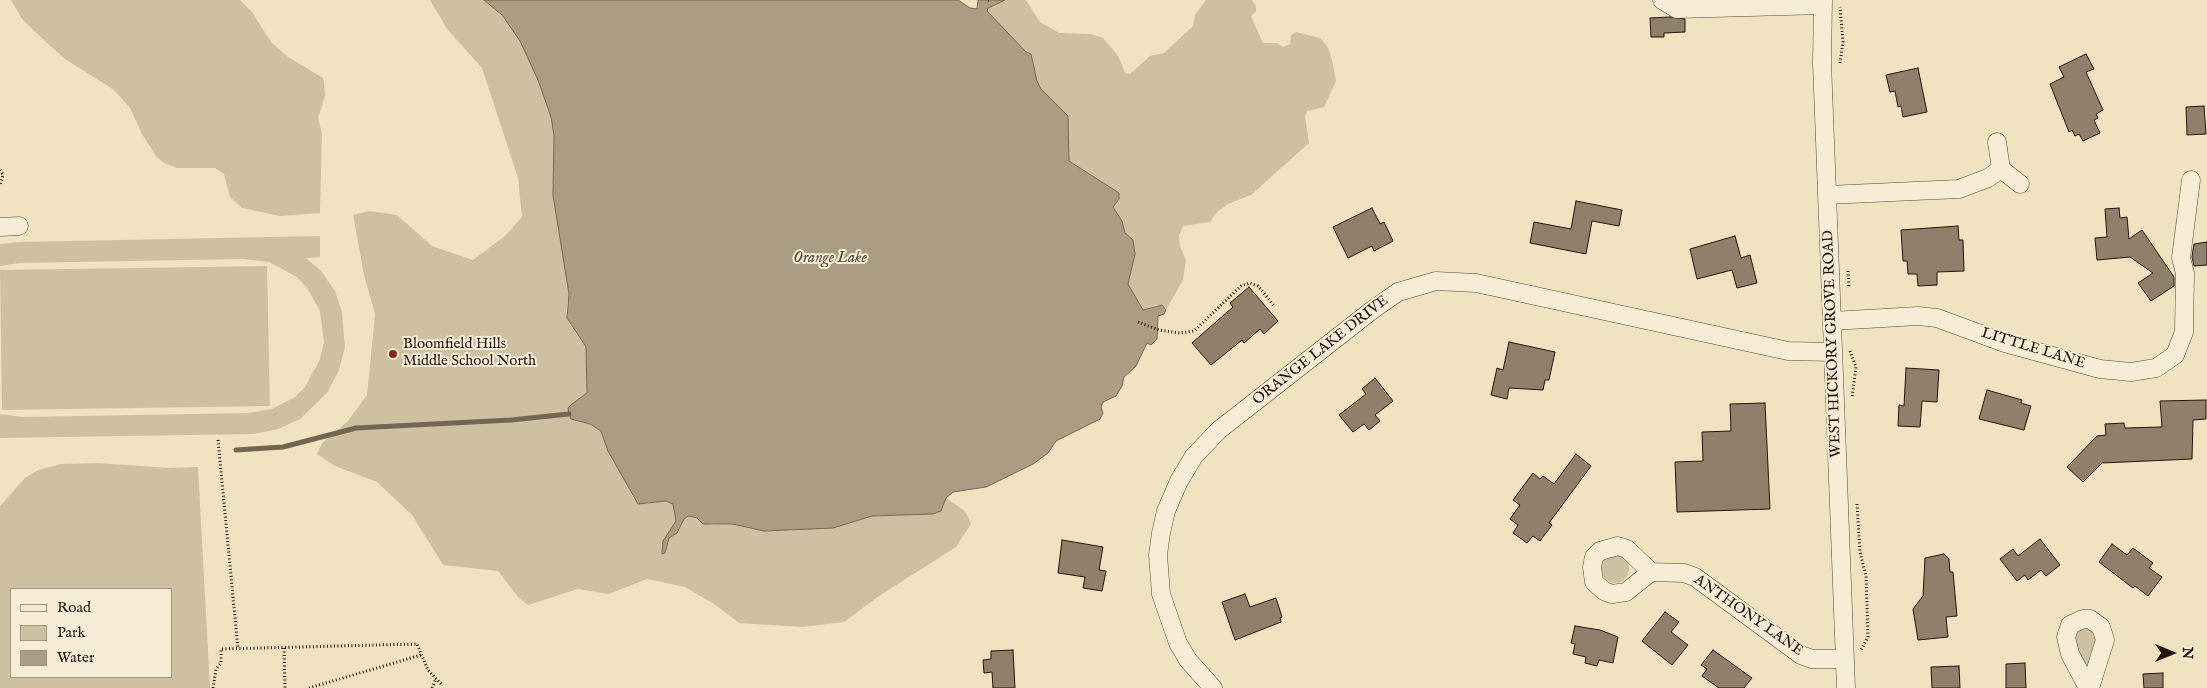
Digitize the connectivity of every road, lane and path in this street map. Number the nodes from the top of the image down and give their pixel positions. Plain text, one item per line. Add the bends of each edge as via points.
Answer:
1 (1662, 0) edge
2 (1822, 2) edge
3 (1998, 142) dead end
4 (2001, 169) junction
5 (0, 170) edge
6 (2191, 180) dead end
7 (2020, 184) dead end
8 (0, 186) edge
9 (1827, 195) junction
10 (19, 226) dead end
11 (0, 227) edge
12 (1275, 307) dead end
13 (1832, 321) junction
14 (1138, 322) dead end
15 (1841, 348) junction
16 (1851, 403) dead end
17 (218, 440) dead end
18 (1856, 496) dead end
19 (1651, 572) dead end
20 (284, 648) junction
21 (238, 649) junction
22 (421, 655) junction
23 (1853, 658) junction
24 (436, 679) junction
25 (441, 684) dead end
26 (214, 688) edge
27 (285, 688) edge
28 (309, 688) edge
29 (432, 688) edge
30 (1213, 688) edge
31 (1846, 688) edge

1 - 2 street via 1677,9
2 - 9 street, WEST HICKORY GROVE ROAD
3 - 4 street
4 - 7 street
4 - 9 street via 1960,189
5 - 8 path via 3,175
6 - 13 street, LITTLE LANE via 2181,258 2185,273 2184,332 2175,355 2156,368 2131,372 2100,369 2005,343 1938,318 1918,316
9 - 13 street, WEST HICKORY GROVE ROAD
10 - 11 street
12 - 14 path via 1258,286 1250,283 1241,286 1194,331 1159,330
13 - 15 street, WEST HICKORY GROVE ROAD
15 - 16 path via 1856,367
15 - 23 street, WEST HICKORY GROVE ROAD
15 - 30 street, ORANGE LAKE DRIVE via 1788,351 1476,283 1436,281 1398,292 1219,430 1194,456 1179,481 1161,533 1158,555 1161,594 1178,644
17 - 21 path
18 - 23 path via 1860,552 1866,576 1868,638
19 - 23 street, ANTHONY LANE via 1684,573 1695,577 1802,656 1812,659
20 - 21 path
20 - 22 path via 417,644
20 - 27 path
21 - 26 path via 221,649
22 - 24 path
22 - 28 path
23 - 31 street, WEST HICKORY GROVE ROAD
24 - 25 path
24 - 29 path

